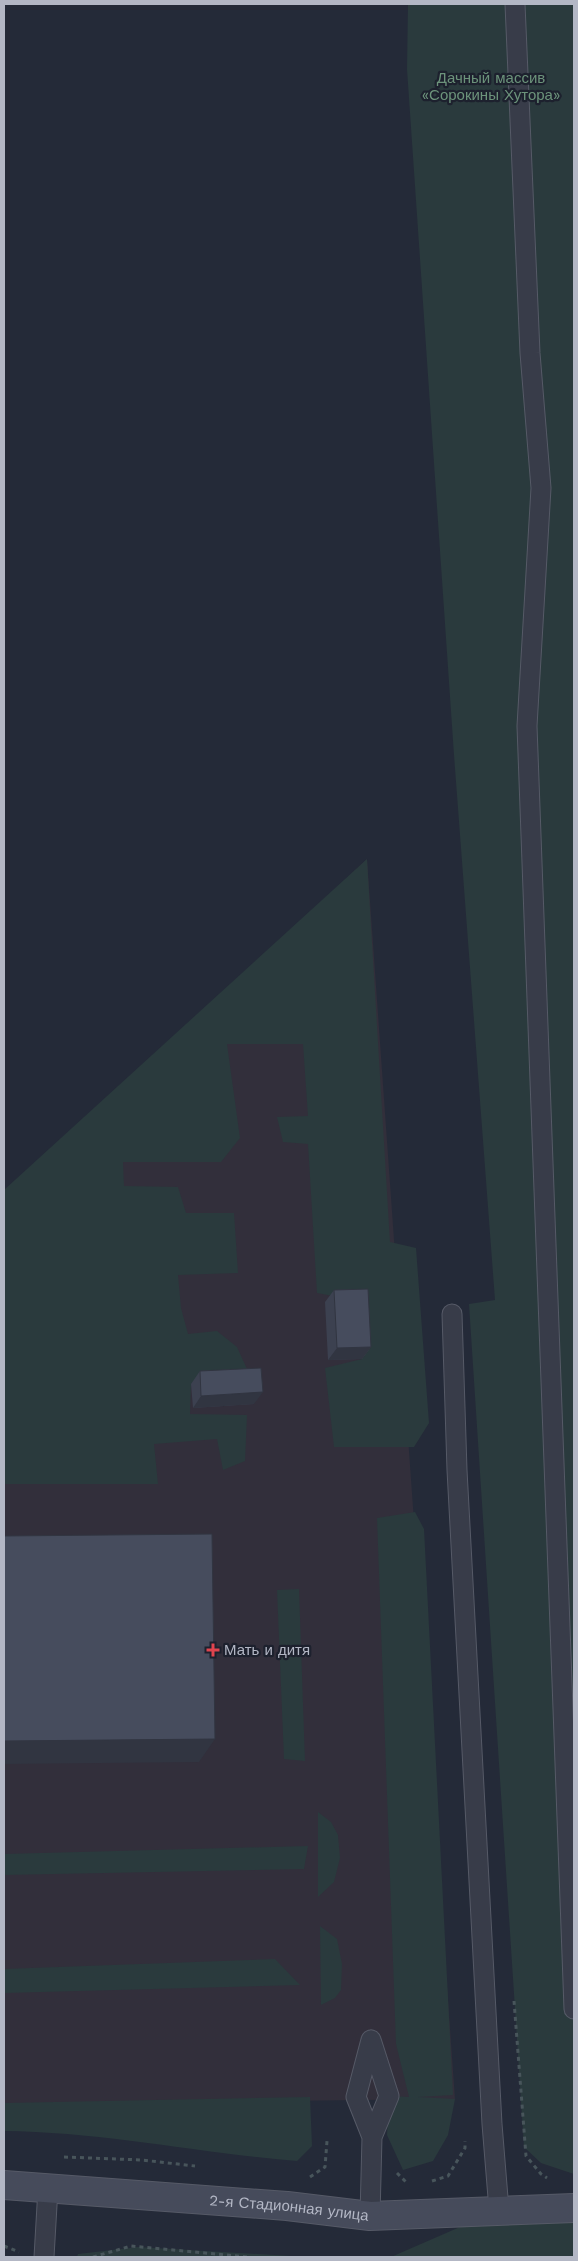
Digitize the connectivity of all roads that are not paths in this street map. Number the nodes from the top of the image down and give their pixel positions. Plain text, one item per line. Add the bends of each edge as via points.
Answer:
1 (515, 4) edge
2 (452, 1314) dead end
3 (574, 2009) edge
4 (372, 2137) dead end
5 (4, 2185) edge
6 (48, 2188) junction
7 (574, 2208) edge
8 (499, 2210) junction
9 (370, 2216) junction
10 (36, 2256) edge

1 - 3 lane via 530,353 541,488 527,726
2 - 8 lane via 457,1480
4 - 9 lane
5 - 6 main road, 2-я Стадионная улица
6 - 9 main road, 2-я Стадионная улица via 287,2206
6 - 10 lane
7 - 8 main road, 2-я Стадионная улица
8 - 9 main road, 2-я Стадионная улица

